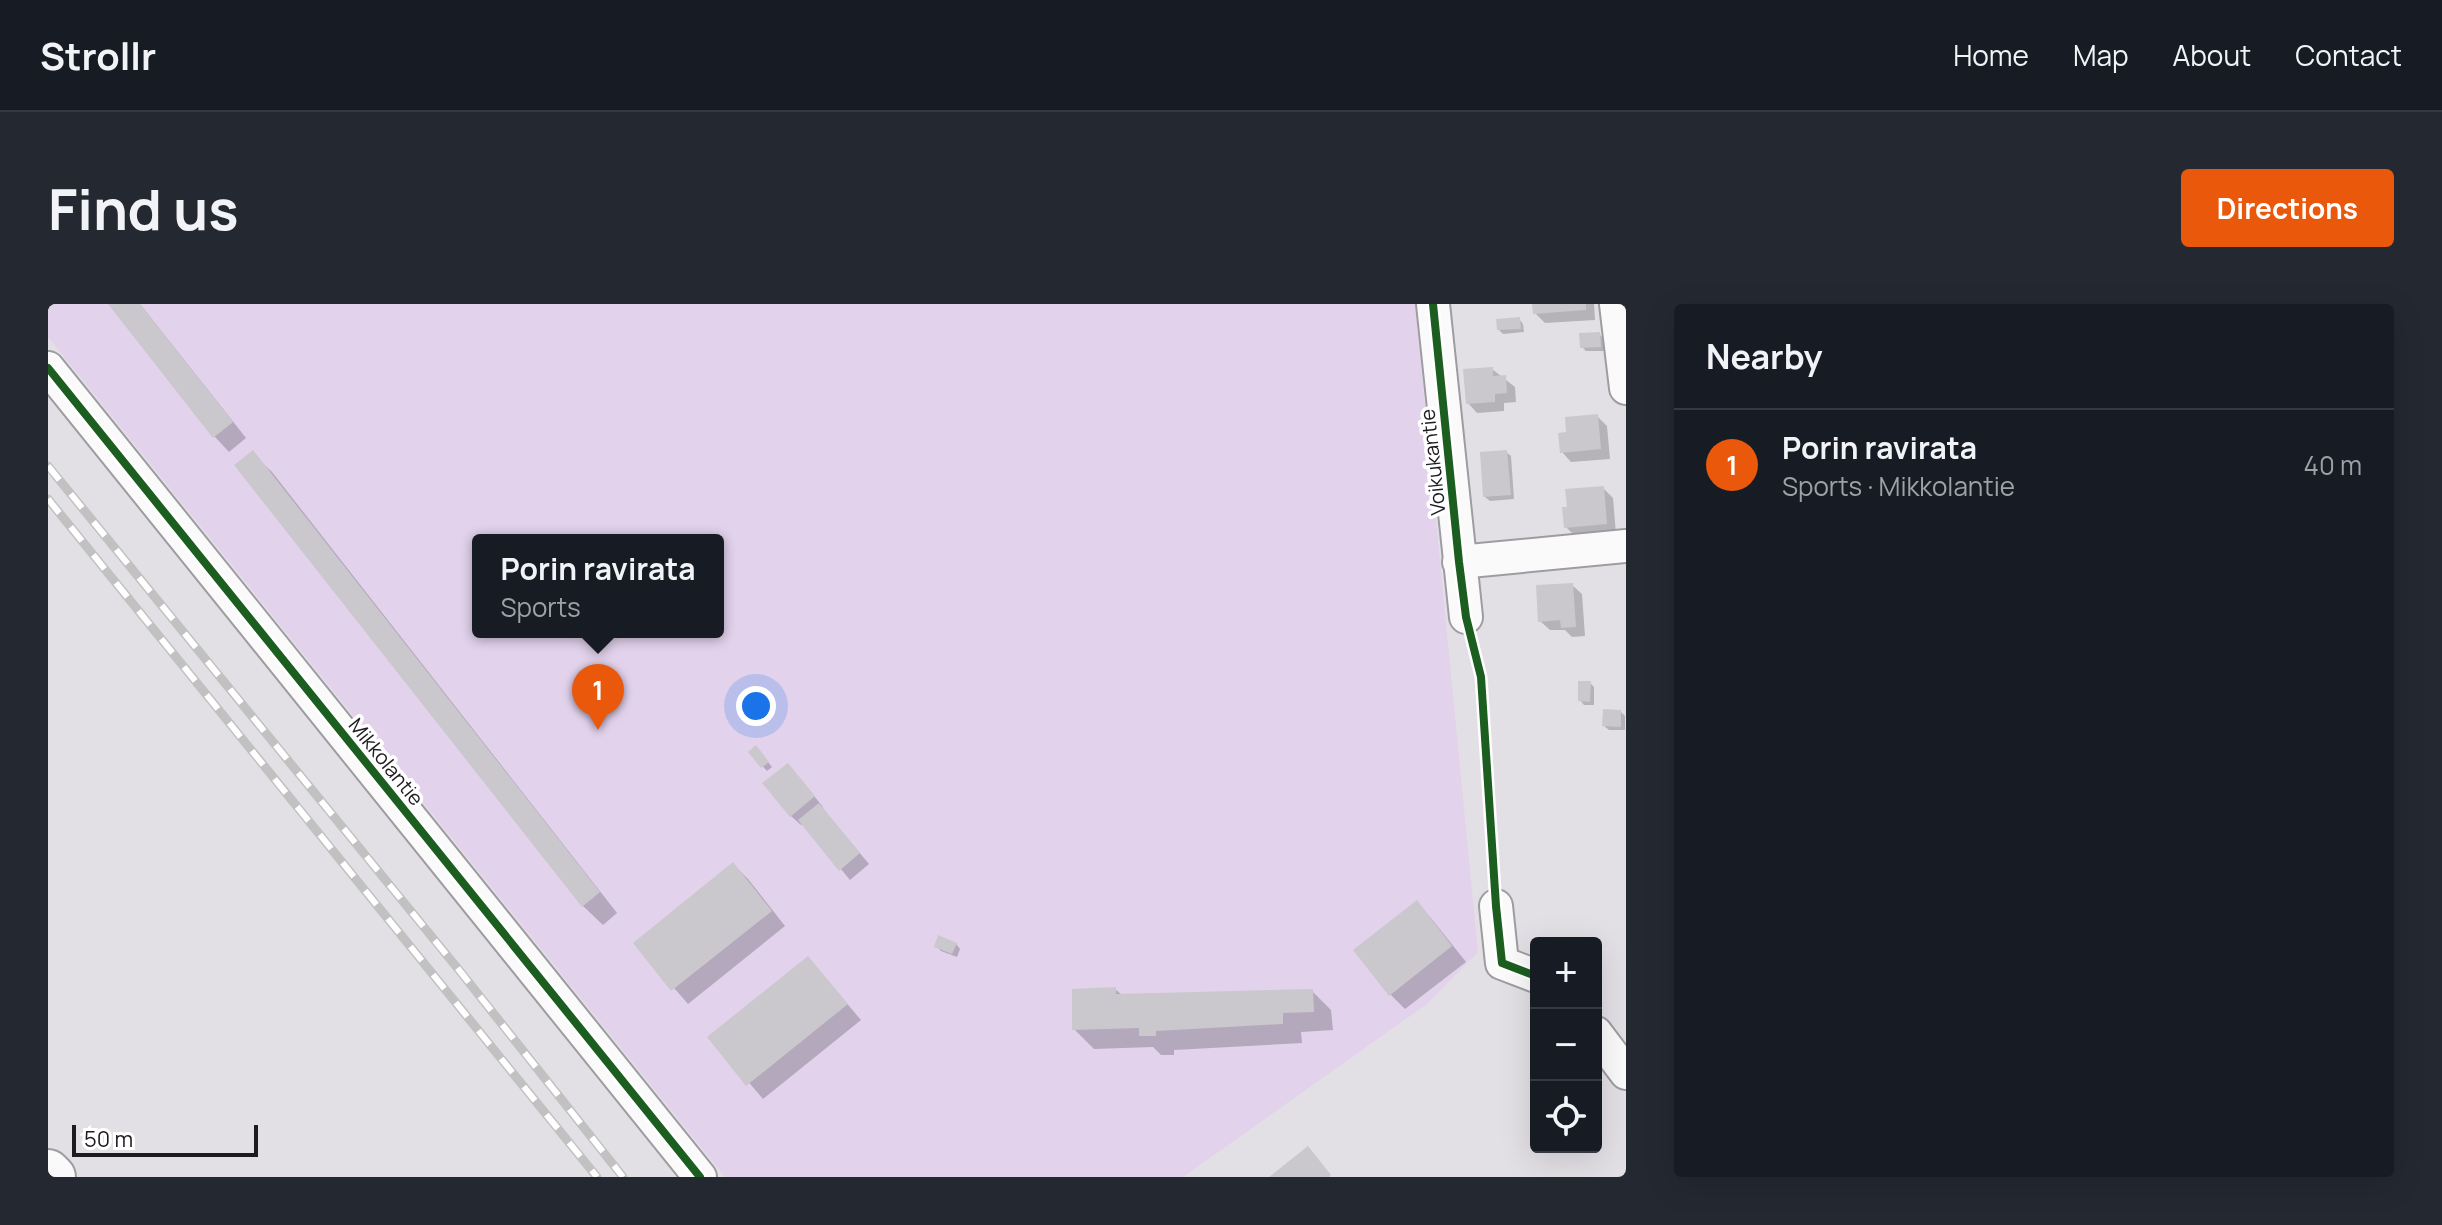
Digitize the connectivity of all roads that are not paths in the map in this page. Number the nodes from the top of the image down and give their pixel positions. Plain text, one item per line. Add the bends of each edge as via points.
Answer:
1 (1433, 304) edge
2 (1616, 304) edge
3 (48, 368) edge
4 (1626, 388) edge
5 (1626, 546) edge
6 (1459, 562) junction
7 (1466, 617) dead end
8 (1496, 906) dead end
9 (1530, 974) edge
10 (1602, 1041) edge
11 (1626, 1073) edge
12 (48, 1172) edge
13 (53, 1177) edge
14 (700, 1177) edge

1 - 6 street, Voikukantie
2 - 4 street
3 - 14 street, Mikkolantie
5 - 6 street
6 - 7 street, Voikukantie
8 - 9 street via 1502,963
10 - 11 street
12 - 13 highway

